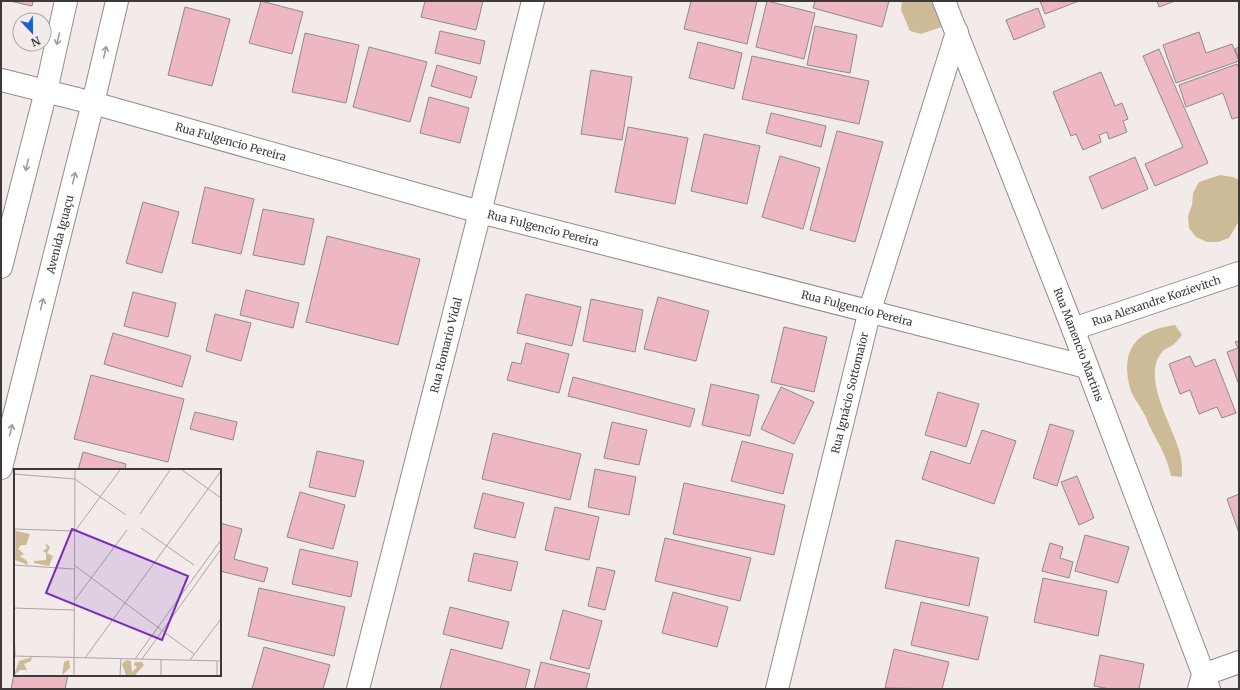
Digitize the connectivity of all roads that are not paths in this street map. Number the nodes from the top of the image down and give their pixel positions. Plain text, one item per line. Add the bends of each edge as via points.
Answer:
1 (66, 1) edge
2 (117, 1) edge
3 (533, 1) edge
4 (944, 1) edge
5 (957, 32) junction
6 (1, 80) edge
7 (46, 92) junction
8 (93, 103) junction
9 (480, 212) junction
10 (1, 267) edge
11 (1239, 273) edge
12 (870, 310) junction
13 (1073, 329) junction
14 (1087, 366) junction
15 (1, 468) edge
16 (1239, 662) edge
17 (1204, 684) edge
18 (358, 689) edge
19 (777, 689) edge

1 -> 7 street
8 -> 2 street, Avenida Iguaçu
3 - 9 street, Rua Romario Vidal
4 - 5 street, Rua Manencio Martins
5 - 12 street, Rua Ignácio Sottomaior
5 - 13 street, Rua Manencio Martins
6 - 7 street, Rua Fulgencio Pereira
7 - 8 street, Rua Fulgencio Pereira
7 -> 10 street
8 - 9 street, Rua Fulgencio Pereira
15 -> 8 street, Avenida Iguaçu
9 - 12 street, Rua Fulgencio Pereira
9 - 18 street, Rua Romario Vidal
11 - 13 street, Rua Alexandre Kozievitch
12 - 14 street, Rua Fulgencio Pereira
12 - 19 street, Rua Ignácio Sottomaior
13 - 14 street, Rua Manencio Martins
14 - 17 street, Rua Manencio Martins
16 - 17 street

